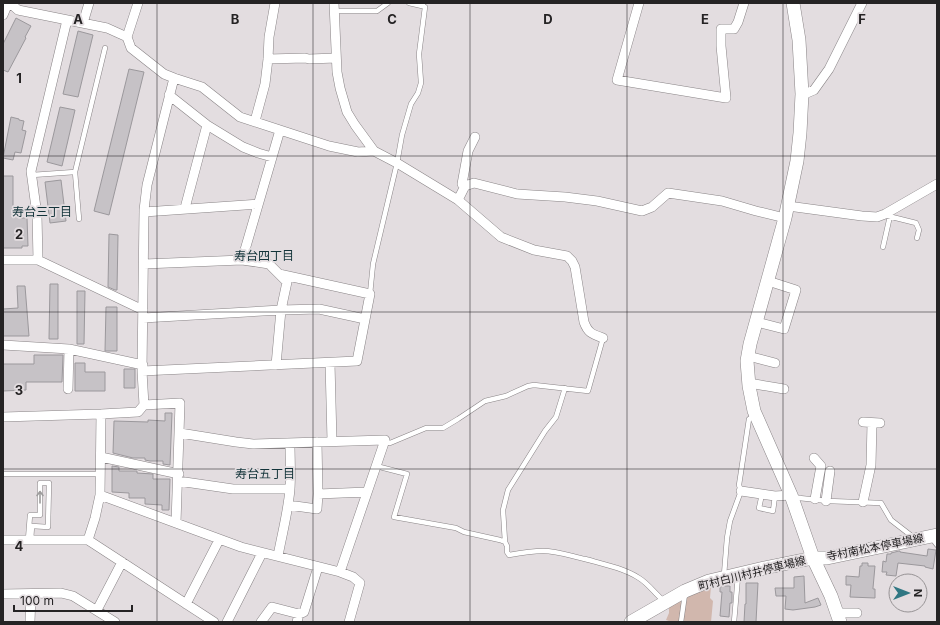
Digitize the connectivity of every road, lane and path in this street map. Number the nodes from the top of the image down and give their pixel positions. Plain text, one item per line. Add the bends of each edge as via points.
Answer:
1 (9, 3) edge
2 (89, 3) edge
3 (138, 3) edge
4 (275, 3) edge
5 (388, 3) edge
6 (409, 3) edge
7 (639, 3) edge
8 (744, 3) edge
9 (793, 3) edge
10 (862, 3) edge
11 (424, 5) edge
12 (334, 7) edge
13 (3, 15) edge
14 (67, 20) junction
15 (83, 23) junction
16 (127, 37) junction
17 (105, 48) dead end
18 (336, 58) junction
19 (268, 60) junction
20 (174, 78) junction
21 (802, 94) junction
22 (169, 95) junction
23 (255, 121) junction
24 (207, 124) junction
25 (280, 130) junction
26 (475, 137) dead end
27 (374, 151) junction
28 (272, 157) junction
29 (397, 163) junction
30 (75, 172) junction
31 (32, 175) junction
32 (937, 184) edge
33 (465, 186) junction
34 (458, 200) junction
35 (258, 204) junction
36 (788, 206) junction
37 (185, 208) junction
38 (144, 212) junction
39 (887, 216) junction
40 (80, 218) dead end
41 (786, 218) junction
42 (916, 238) dead end
43 (883, 247) dead end
44 (3, 260) edge
45 (38, 260) junction
46 (242, 260) junction
47 (144, 264) junction
48 (279, 274) junction
49 (768, 281) junction
50 (370, 294) junction
51 (281, 310) junction
52 (143, 314) junction
53 (365, 319) junction
54 (757, 322) junction
55 (603, 338) joint
56 (3, 345) edge
57 (69, 349) junction
58 (748, 356) junction
59 (330, 363) junction
60 (775, 364) dead end
61 (276, 365) junction
62 (142, 368) junction
63 (749, 383) junction
64 (565, 388) junction
65 (68, 389) dead end
66 (784, 389) dead end
67 (144, 405) junction
68 (101, 414) junction
69 (756, 414) junction
70 (3, 417) edge
71 (871, 423) dead end
72 (180, 433) junction
73 (332, 441) junction
74 (317, 442) junction
75 (384, 442) junction
76 (290, 443) junction
77 (101, 457) junction
78 (814, 458) dead end
79 (376, 466) junction
80 (830, 471) dead end
81 (3, 474) edge
82 (100, 474) junction
83 (179, 478) junction
84 (290, 489) junction
85 (741, 491) junction
86 (367, 492) junction
87 (318, 494) junction
88 (762, 494) junction
89 (100, 495) junction
90 (791, 495) junction
91 (775, 496) junction
92 (815, 499) junction
93 (826, 501) junction
94 (863, 502) junction
95 (288, 505) junction
96 (176, 523) junction
97 (916, 539) junction
98 (935, 539) edge
99 (3, 540) edge
100 (30, 540) junction
101 (88, 540) junction
102 (219, 540) junction
103 (505, 542) junction
104 (262, 553) junction
105 (278, 556) junction
106 (813, 558) junction
107 (122, 562) junction
108 (318, 567) junction
109 (340, 572) junction
110 (738, 574) junction
111 (724, 578) junction
112 (685, 591) junction
113 (3, 594) edge
114 (31, 594) junction
115 (665, 602) junction
116 (186, 604) junction
117 (96, 610) junction
118 (857, 613) dead end
119 (838, 617) edge
120 (298, 618) edge
121 (30, 622) edge
122 (115, 622) edge
123 (214, 622) edge
124 (227, 622) edge
125 (261, 622) edge
126 (349, 622) edge
127 (631, 622) edge
128 (681, 622) edge
129 (734, 622) edge

1 - 13 street
1 - 14 street via 18,10
2 - 15 street
3 - 16 street
4 - 19 street
5 - 12 lane via 377,11
6 - 11 lane
7 - 8 street via 617,80 726,98 721,29 734,29
9 - 21 street via 799,40
10 - 21 street via 829,69 814,90
11 - 29 lane via 419,54 421,83 411,104
12 - 18 street
14 - 15 street
14 - 31 street
15 - 16 street via 107,28
16 - 20 street via 130,48 164,74
17 - 30 lane
18 - 19 street
18 - 27 street via 340,88 347,112
19 - 23 street via 265,84
20 - 22 street
20 - 23 street via 202,87 240,117
21 - 36 street via 797,161
22 - 24 street
22 - 38 street via 147,185
23 - 25 street
24 - 28 street via 243,147
24 - 37 street
25 - 27 street via 334,147 358,152
25 - 28 street
26 - 33 street via 468,151 462,184
27 - 29 street
28 - 35 street
29 - 34 street
29 - 50 lane via 373,264
30 - 31 lane
30 - 40 lane
31 - 45 street via 37,215
32 - 39 street
33 - 34 street
33 - 41 street via 474,183 517,194 597,201 642,210 652,207 668,193 722,201
34 - 55 street via 501,237 534,250 567,256 575,267 586,329
35 - 37 street
35 - 46 street
36 - 39 street via 862,216
36 - 41 street
37 - 38 street
38 - 47 street
39 - 42 lane via 916,223 919,230
39 - 43 lane
41 - 49 street
44 - 45 street
45 - 52 street
46 - 47 street
46 - 48 street via 269,264
47 - 52 street
48 - 50 street
48 - 51 street via 287,282
49 - 54 street
49 - 54 street via 796,290 784,329
50 - 53 street
51 - 52 street
51 - 53 street via 319,309
51 - 61 street
52 - 62 street
53 - 59 street via 357,362
54 - 58 street
55 - 64 lane via 588,391
56 - 57 street
57 - 62 street
57 - 65 street
58 - 60 street
58 - 63 street
59 - 61 street
59 - 73 street
61 - 62 street
62 - 67 street
63 - 66 street
63 - 69 street
64 - 75 lane via 528,386 506,396 484,401 443,428 426,428 390,443
64 - 103 lane via 556,417 508,490 503,510
67 - 68 street via 138,412
67 - 72 street via 180,403
68 - 70 street
68 - 77 street
69 - 85 lane via 749,419 739,485
69 - 90 street
71 - 94 street via 871,465
72 - 76 street via 253,444
72 - 83 street
73 - 74 street
73 - 75 street via 385,440
74 - 76 street
74 - 87 street
75 - 79 street
76 - 84 street
77 - 82 street
77 - 83 street
78 - 92 street via 821,466
79 - 86 street
79 - 103 lane via 407,474 394,517 456,528
80 - 93 street
81 - 82 lane
82 - 89 street
83 - 84 street via 233,489
83 - 96 street
84 - 95 street
85 - 88 street
85 - 111 lane via 726,538
86 - 87 street
86 - 109 street
87 - 95 street via 317,509
88 - 91 street
88 - 91 lane via 759,508 773,511
89 - 96 street
89 - 101 street via 96,518
90 - 91 street
90 - 92 lane
90 - 106 street
92 - 93 lane
93 - 94 lane
94 - 97 lane via 881,503 891,520
95 - 105 street
96 - 102 street
97 - 98 street, 寺村南松本停車場線
97 - 106 street, 寺村南松本停車場線 via 827,558
99 - 100 street
100 -> 100 lane via 30,515 40,515 40,483 49,483 48,527 32,526
100 - 101 street
101 - 107 street
102 - 104 street
102 - 116 street
103 - 115 lane via 509,555 543,551 618,568 641,579
104 - 105 street
104 - 124 street
105 - 108 street
106 - 110 street, 町村白川村井停車場線
106 - 119 street, 町村白川村井停車場線
107 - 116 street
107 - 117 street
108 - 109 street
108 - 120 street via 304,612
109 - 126 street via 360,583
110 - 111 street, 町村白川村井停車場線
110 - 129 lane
111 - 112 street, 町村白川村井停車場線
112 - 115 street, 町村白川村井停車場線
112 - 128 lane
113 - 114 street
114 - 117 street via 62,593 73,596
114 - 121 street
115 - 127 street, 町村白川村井停車場線
116 - 123 street
117 - 122 street
118 - 119 street
120 - 125 street via 272,607

